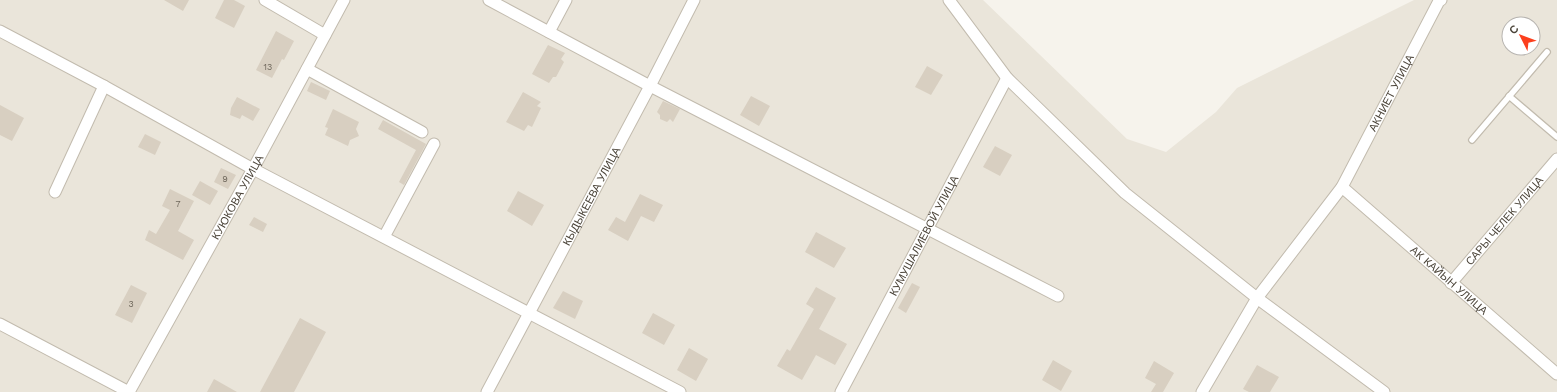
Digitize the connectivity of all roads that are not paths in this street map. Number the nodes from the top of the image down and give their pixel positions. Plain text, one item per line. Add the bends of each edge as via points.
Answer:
1 (265, 0) edge
2 (344, 0) edge
3 (489, 0) edge
4 (566, 0) edge
5 (694, 0) edge
6 (950, 0) edge
7 (1441, 0) edge
8 (0, 31) edge
9 (549, 32) junction
10 (325, 35) junction
11 (1547, 52) dead end
12 (307, 69) junction
13 (1007, 78) junction
14 (104, 86) junction
15 (650, 86) junction
16 (1509, 96) junction
17 (422, 132) dead end
18 (1557, 137) edge
19 (1472, 140) dead end
20 (434, 144) dead end
21 (1557, 159) edge
22 (253, 169) junction
23 (1342, 187) junction
24 (55, 192) dead end
25 (927, 229) junction
26 (384, 237) junction
27 (1451, 283) junction
28 (1058, 296) dead end
29 (1258, 298) junction
30 (530, 313) junction
31 (0, 324) edge
32 (1555, 369) edge
33 (129, 392) edge
34 (487, 392) edge
35 (680, 392) edge
36 (841, 392) edge
37 (1202, 392) edge
38 (1384, 392) edge

1 - 10 street
2 - 10 street, КУЮКОВА УЛИЦА
3 - 9 street
4 - 9 street
5 - 15 street, КЫДЫКЕЕВА УЛИЦА
6 - 13 street
7 - 23 street, АКНИЕТ УЛИЦА
8 - 14 street
9 - 15 street
10 - 12 street, КУЮКОВА УЛИЦА
11 - 16 lane
12 - 17 street
12 - 22 street, КУЮКОВА УЛИЦА
13 - 25 street, КУМУШАЛИЕВОЙ УЛИЦА
13 - 29 street via 1125,193
14 - 22 street
14 - 24 street
15 - 25 street
15 - 30 street, КЫДЫКЕЕВА УЛИЦА
16 - 18 lane
16 - 19 lane
20 - 26 street
21 - 27 street, САРЫ ЧЕЛЕК УЛИЦА
22 - 26 street
22 - 33 street, КУЮКОВА УЛИЦА
23 - 27 street, АК КАЙЫН УЛИЦА
23 - 29 street, АКНИЕТ УЛИЦА
25 - 28 street
25 - 36 street, КУМУШАЛИЕВОЙ УЛИЦА
26 - 30 street
27 - 32 street, АК КАЙЫН УЛИЦА
29 - 37 street, АКНИЕТ УЛИЦА
29 - 38 street
30 - 34 street, КЫДЫКЕЕВА УЛИЦА
30 - 35 street
31 - 33 street

